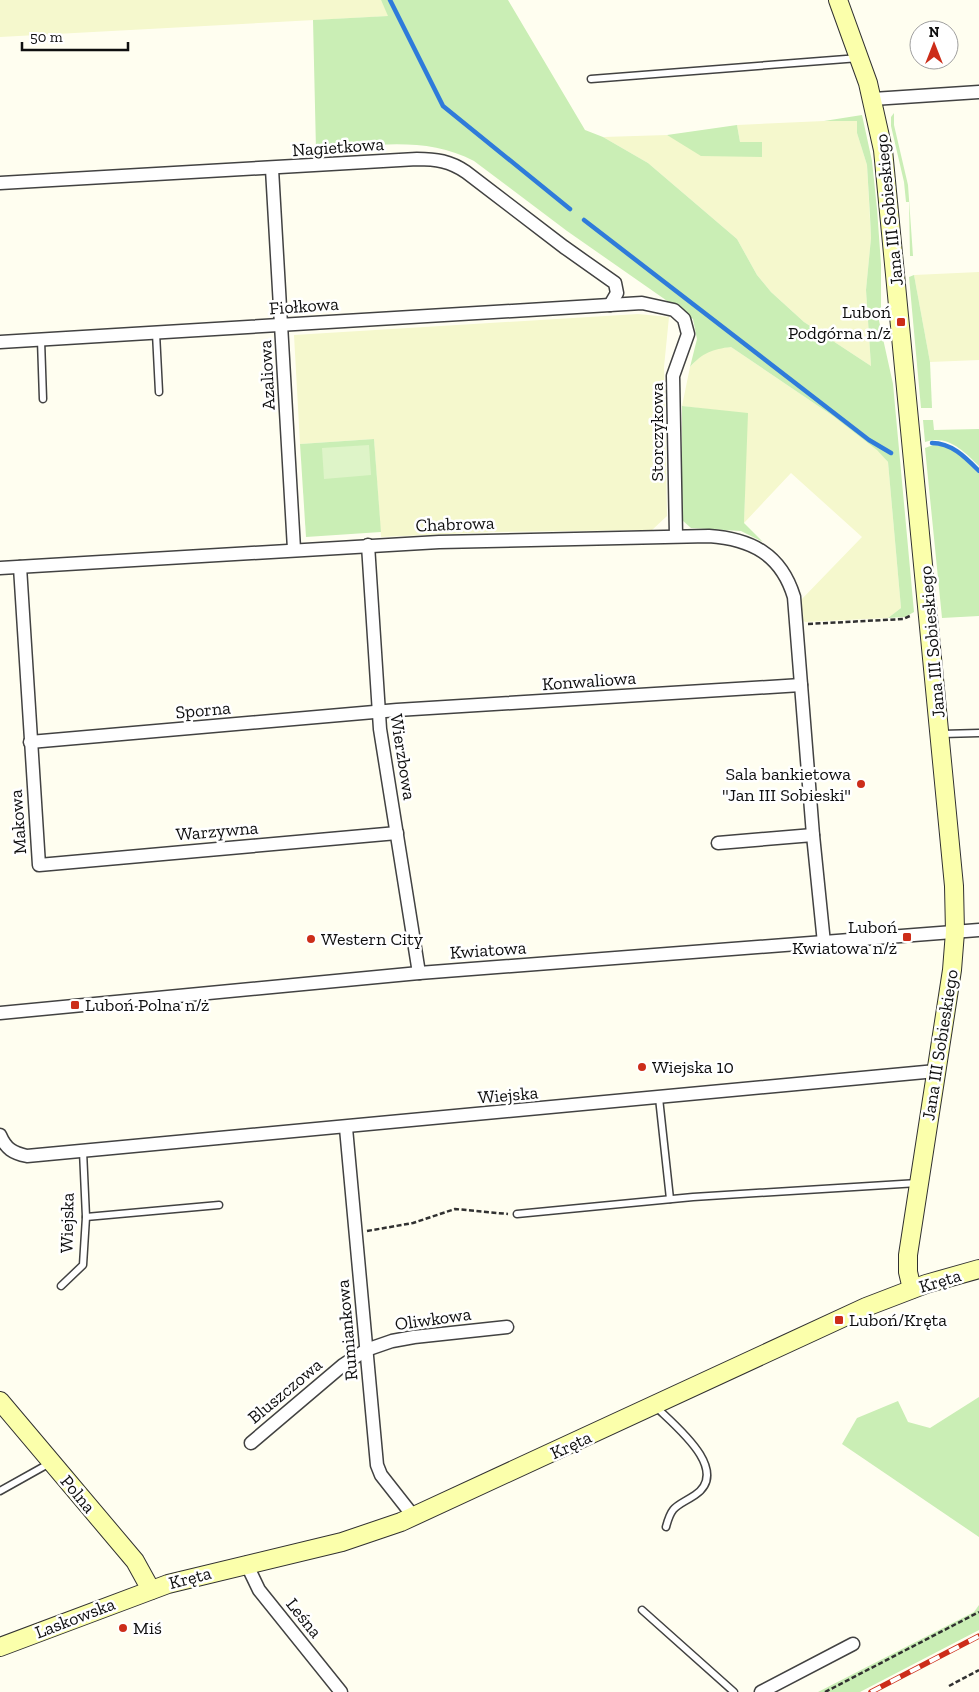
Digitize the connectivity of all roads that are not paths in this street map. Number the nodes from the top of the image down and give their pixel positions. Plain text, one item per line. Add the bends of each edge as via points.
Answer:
1 (838, 0) edge
2 (860, 58) junction
3 (591, 80) dead end
4 (979, 92) edge
5 (873, 99) junction
6 (272, 169) junction
7 (0, 183) edge
8 (610, 305) junction
9 (282, 325) junction
10 (156, 333) junction
11 (41, 340) junction
12 (0, 342) edge
13 (159, 392) dead end
14 (43, 399) dead end
15 (676, 536) junction
16 (368, 545) junction
17 (294, 550) junction
18 (20, 567) junction
19 (0, 568) edge
20 (801, 686) junction
21 (379, 712) junction
22 (979, 733) edge
23 (940, 734) junction
24 (30, 742) junction
25 (397, 833) junction
26 (813, 835) junction
27 (718, 844) dead end
28 (39, 864) joint
29 (979, 930) edge
30 (955, 932) junction
31 (824, 943) junction
32 (419, 973) junction
33 (0, 1013) edge
34 (936, 1071) junction
35 (659, 1098) junction
36 (346, 1128) junction
37 (0, 1135) edge
38 (83, 1151) junction
39 (919, 1183) junction
40 (670, 1199) junction
41 (219, 1205) dead end
42 (517, 1214) road end
43 (86, 1217) junction
44 (979, 1269) edge
45 (60, 1286) dead end
46 (912, 1289) junction
47 (507, 1327) dead end
48 (366, 1350) junction
49 (0, 1401) edge
50 (656, 1406) junction
51 (251, 1443) dead end
52 (51, 1463) junction
53 (0, 1491) edge
54 (414, 1517) junction
55 (666, 1527) dead end
56 (246, 1563) junction
57 (151, 1590) junction
58 (642, 1610) dead end
59 (853, 1644) dead end
60 (0, 1647) edge
61 (341, 1692) edge
62 (734, 1692) edge
63 (761, 1692) edge

1 - 2 street, Jana III Sobieskiego
2 - 3 lane
2 - 5 street, Jana III Sobieskiego
4 - 5 street
5 - 23 street, Jana III Sobieskiego via 891,216
6 - 7 street, Nagietkowa
6 - 8 street, Nagietkowa via 417,159 451,163 615,283 617,293
6 - 9 street, Azaliowa
8 - 9 street, Fiołkowa
8 - 15 street, Storczykowa via 642,303 660,306 674,310 684,319 688,334 673,376
9 - 10 street, Fiołkowa
9 - 17 street, Azaliowa
10 - 11 street, Fiołkowa
10 - 13 lane
11 - 12 street, Fiołkowa
11 - 14 lane
15 - 16 street, Chabrowa
15 - 20 street, Chabrowa via 728,538 758,548 778,565 790,585 797,624
16 - 17 street, Chabrowa
16 - 21 street, Wierzbowa
17 - 18 street, Chabrowa
18 - 19 street, Chabrowa
18 - 24 street, Makowa
20 - 21 street, Konwaliowa
20 - 26 street, Chabrowa
21 - 24 street, Sporna
21 - 25 street, Wierzbowa
22 - 23 lane
23 - 30 street, Jana III Sobieskiego via 952,845
24 - 28 street, Makowa
25 - 28 street, Warzywna
25 - 32 street, Wierzbowa
26 - 27 street
26 - 31 street, Chabrowa
29 - 30 street, Kwiatowa
30 - 31 street, Kwiatowa
30 - 34 street, Jana III Sobieskiego
31 - 32 street, Kwiatowa
32 - 33 street, Kwiatowa
34 - 35 street, Wiejska
34 - 39 street, Jana III Sobieskiego
35 - 36 street, Wiejska
35 - 40 lane
36 - 38 street, Wiejska
36 - 48 street, Rumiankowa
37 - 38 street, Wiejska via 6,1147 27,1156
38 - 43 lane, Wiejska
39 - 40 lane
39 - 46 street, Jana III Sobieskiego via 908,1255
40 - 42 lane
41 - 43 lane
43 - 45 lane, Wiejska via 83,1265
44 - 46 street, Kręta
46 - 50 street, Kręta via 866,1307
47 - 48 street, Oliwkowa via 414,1337
48 - 51 street, Bluszczowa via 343,1365
48 - 54 street, Rumiankowa via 377,1465
49 - 52 street, Polna
50 - 54 street, Kręta
50 - 55 lane via 701,1453 707,1468 701,1490 674,1507
52 - 53 lane
52 - 57 street, Polna via 140,1567
54 - 56 street, Kręta via 342,1542
56 - 57 street, Kręta
56 - 61 street, Leśna via 258,1590
57 - 60 street, Laskowska
58 - 62 lane
59 - 63 street

